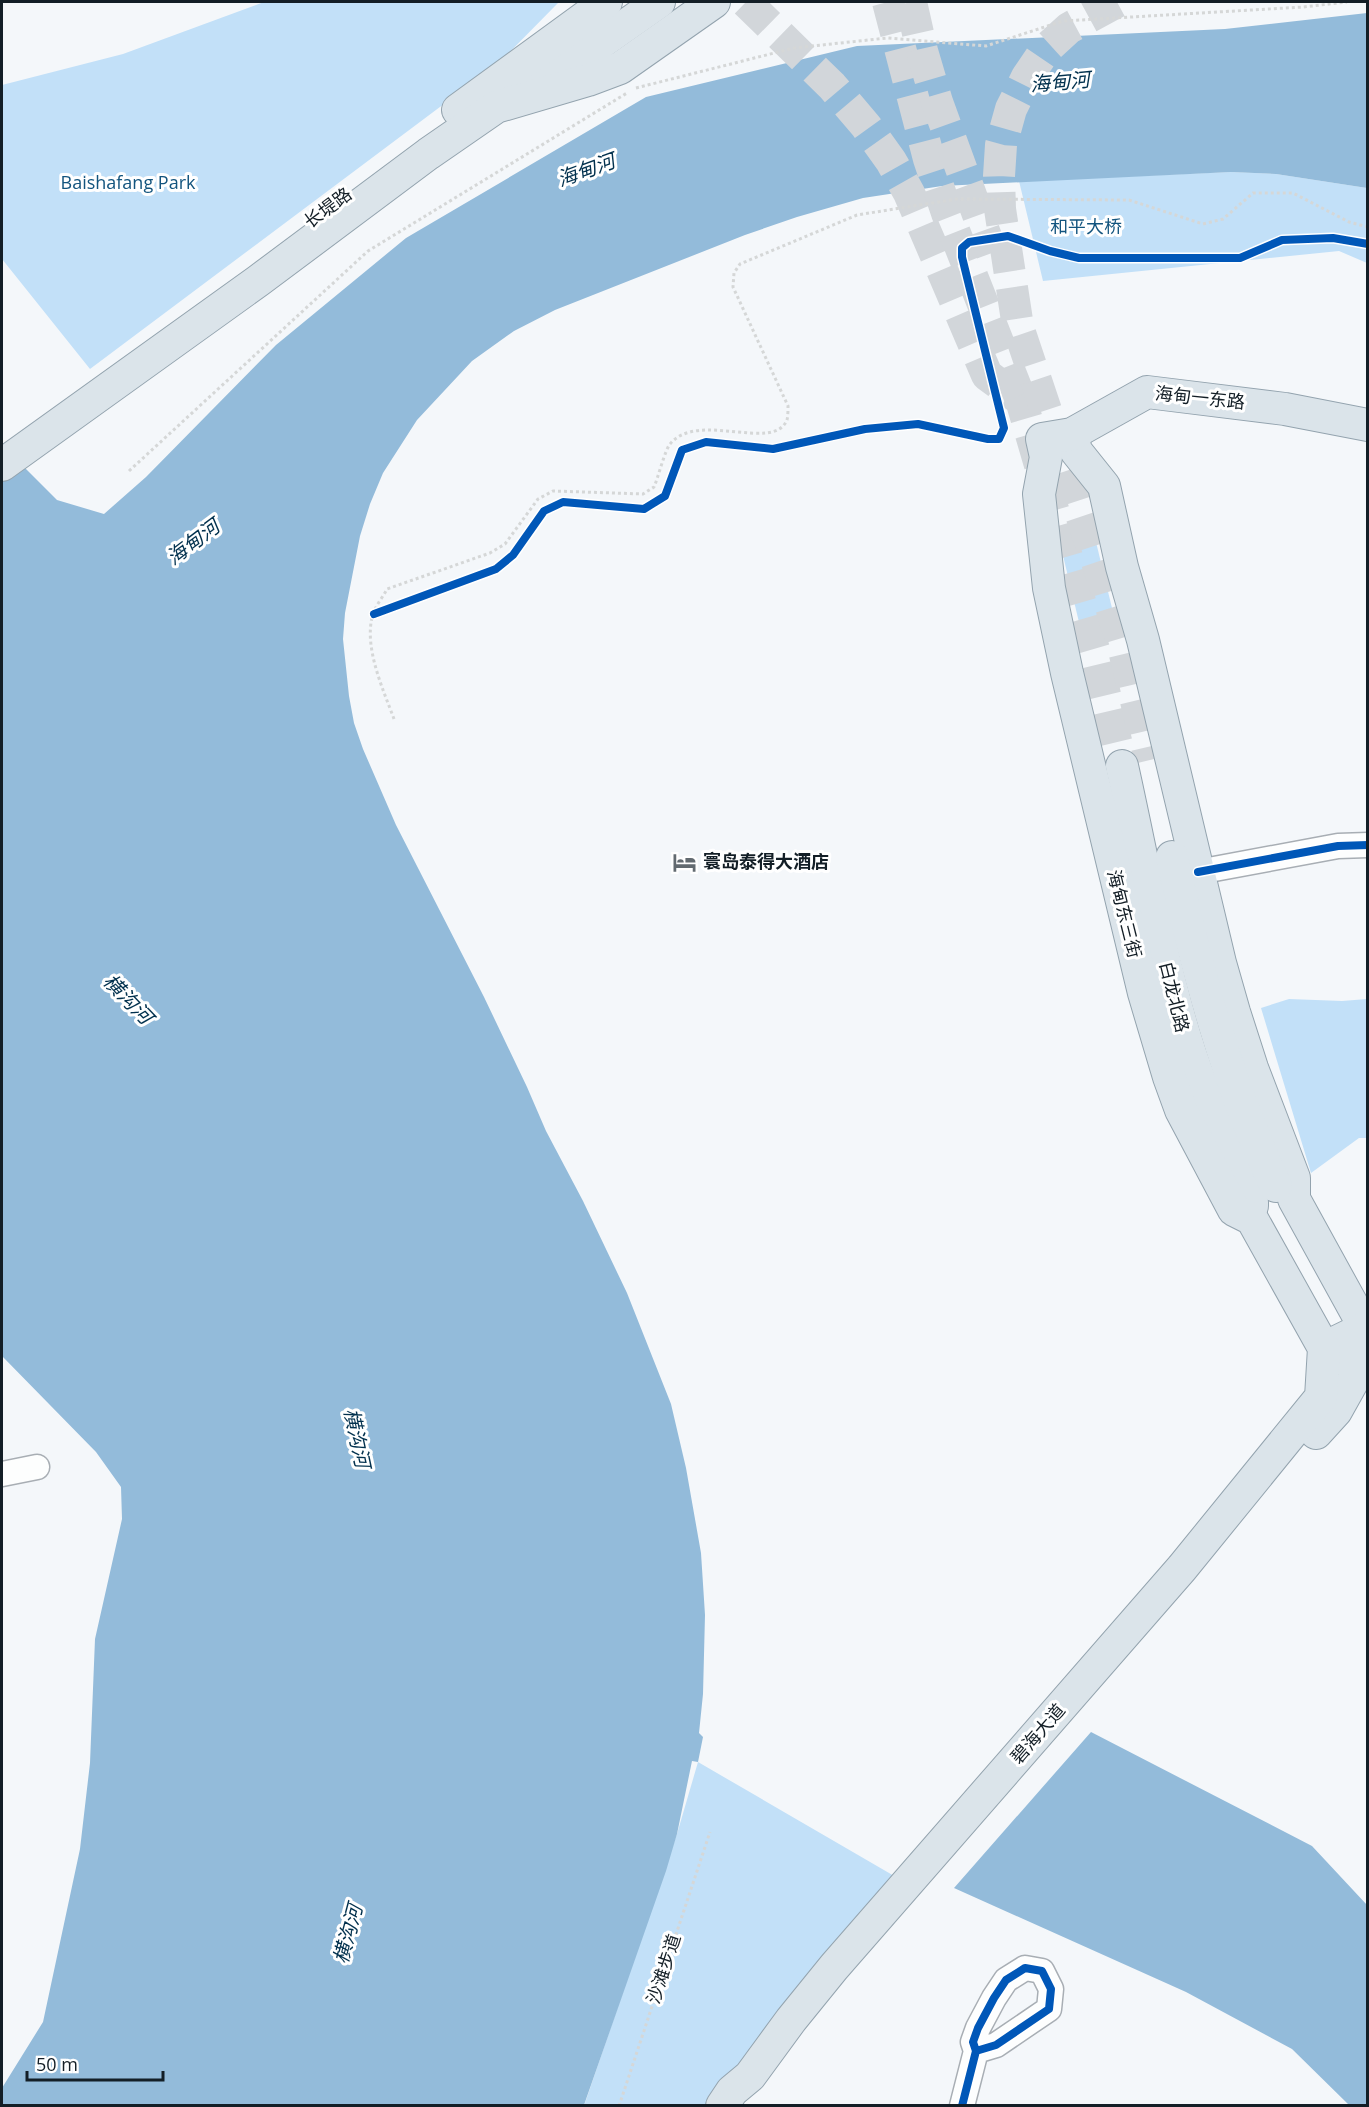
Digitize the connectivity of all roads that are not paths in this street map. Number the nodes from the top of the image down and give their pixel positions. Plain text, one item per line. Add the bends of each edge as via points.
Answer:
1 (606, 2) edge
2 (659, 2) edge
3 (714, 2) edge
4 (496, 107) junction
5 (54, 418) junction
6 (1368, 425) edge
7 (1368, 439) edge
8 (1059, 445) junction
9 (2, 447) edge
10 (2, 465) edge
11 (1368, 845) edge
12 (1198, 872) junction
13 (1294, 1199) junction
14 (1252, 1219) junction
15 (1366, 1328) edge
16 (1324, 1348) junction
17 (1364, 1367) edge
18 (37, 1467) dead end
19 (2, 1474) edge
20 (976, 2051) dead end
21 (722, 2106) edge
22 (741, 2106) edge
23 (962, 2106) edge

1 - 5 main road, 长堤路
2 - 4 main road via 592,49 528,80
3 - 4 main road via 620,68
4 - 5 main road via 294,255
5 - 9 main road
5 - 10 main road
6 - 8 main road, 海甸一东路 via 1285,409 1147,392
7 - 8 main road, 海甸一东路 via 1284,423 1152,408
8 - 12 main road via 1104,486
8 - 14 main road, 海甸东三街 via 1039,494 1049,588 1146,1003 1181,1110 1234,1210
11 - 12 street via 1338,846
12 - 13 main road via 1234,1012 1294,1178
13 - 14 main road, 白龙北路 via 1276,1186 1220,1046 1136,763 1167,969 1185,1039 1252,1202
13 - 15 main road
14 - 16 main road, 海甸东三街
15 - 16 main road
15 - 17 main road
16 - 17 main road
16 - 21 main road, 碧海大道 via 1321,1397 1182,1569 829,1974
17 - 22 main road, 碧海大道 via 1336,1411 841,1975
18 - 19 street
20 - 23 street

